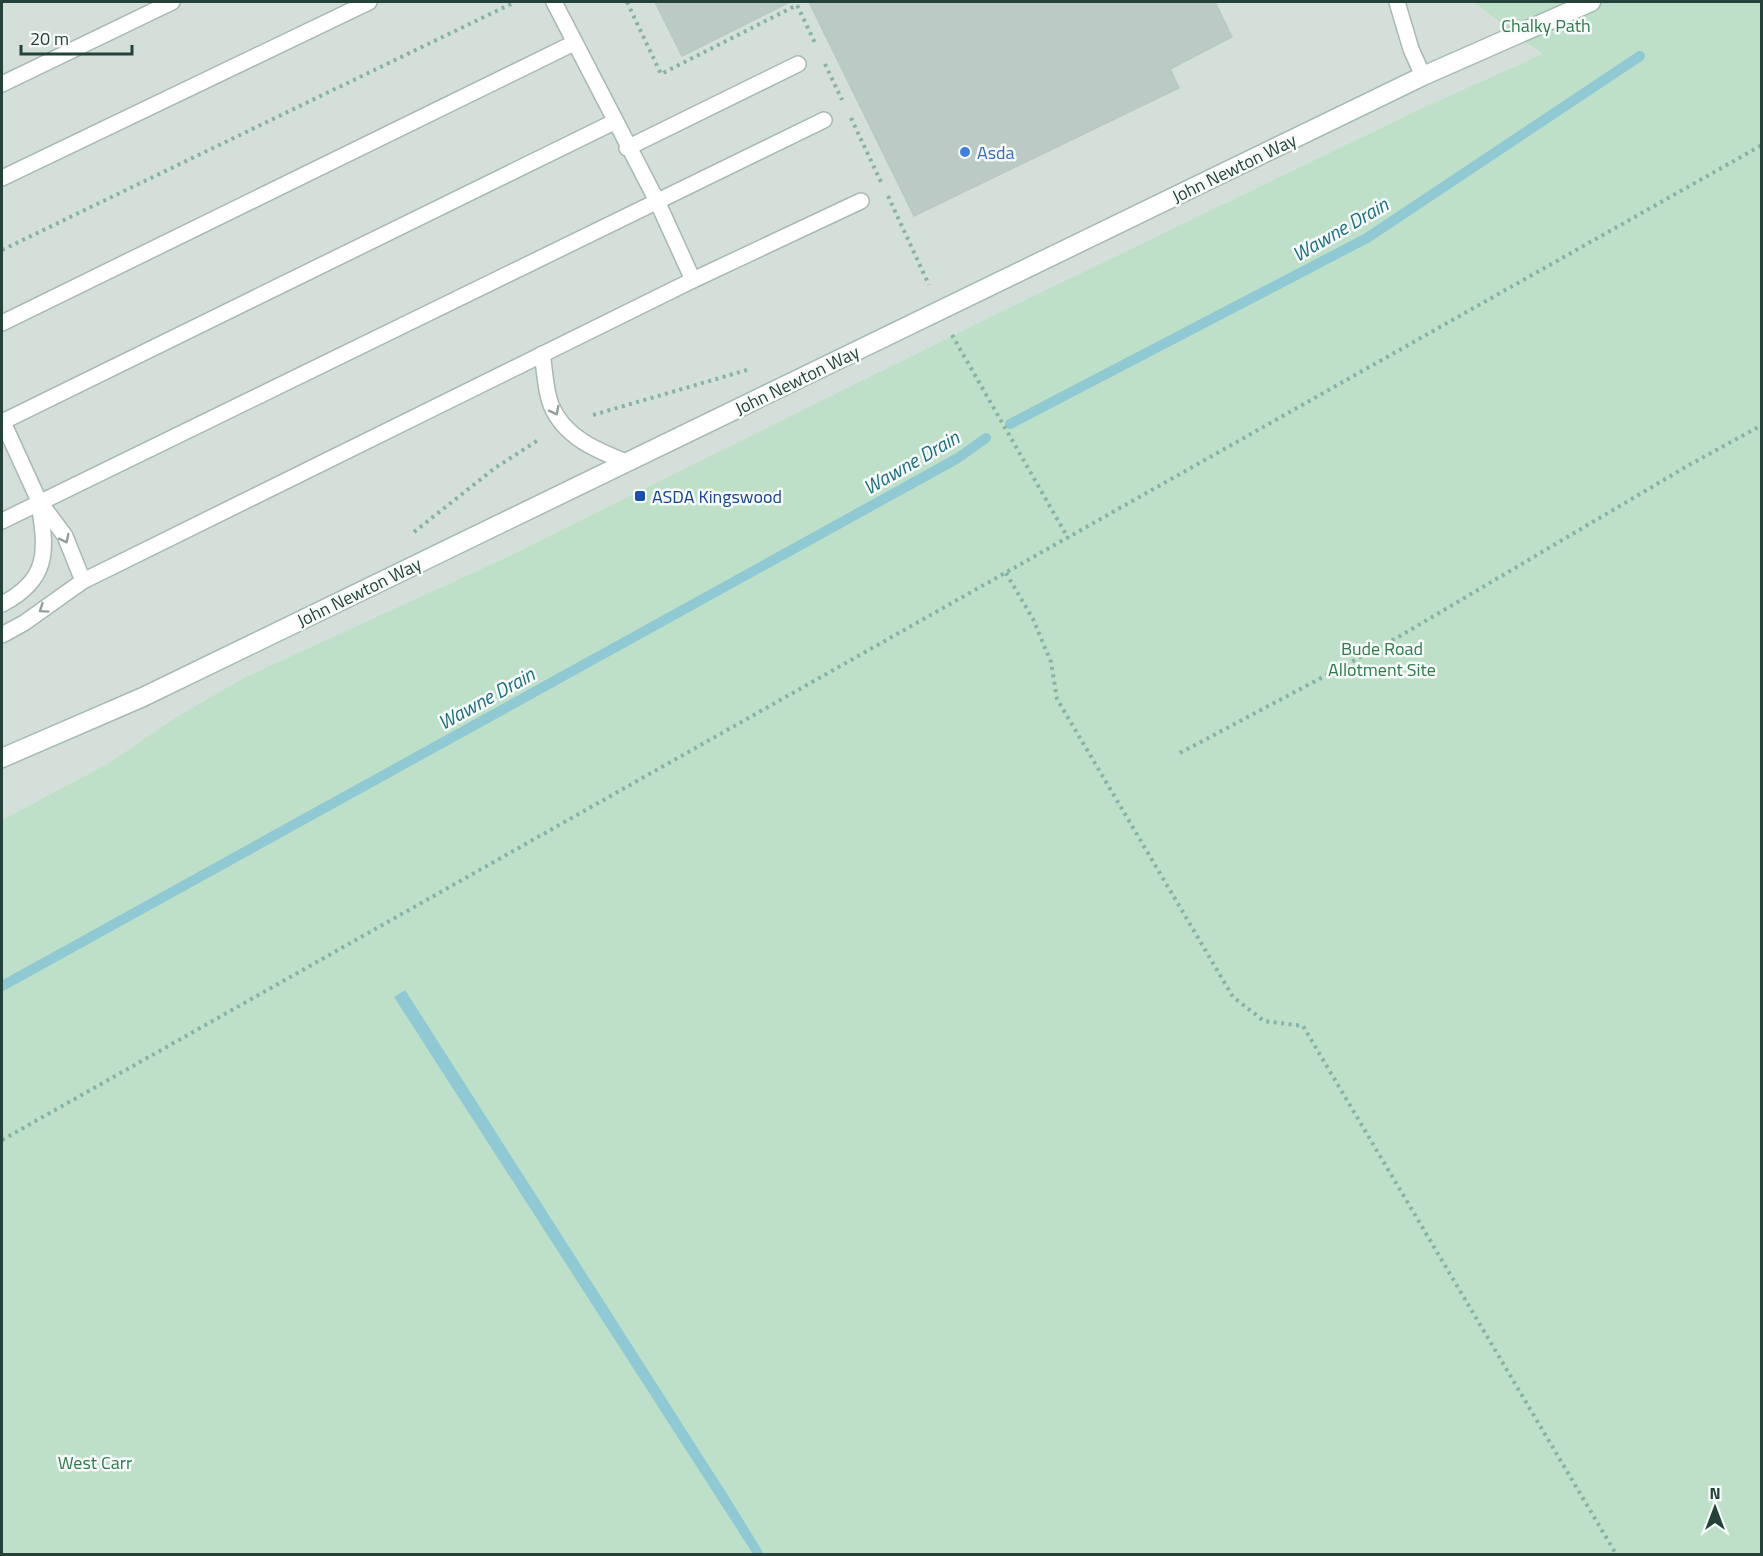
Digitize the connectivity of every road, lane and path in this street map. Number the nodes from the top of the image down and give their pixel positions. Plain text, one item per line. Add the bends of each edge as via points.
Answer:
1 (172, 2) edge
2 (369, 2) edge
3 (515, 2) edge
4 (554, 2) edge
5 (1397, 2) edge
6 (1591, 2) edge
7 (574, 43) junction
8 (798, 64) dead end
9 (1423, 76) junction
10 (2, 84) edge
11 (824, 120) dead end
12 (614, 122) junction
13 (1761, 145) edge
14 (627, 147) junction
15 (2, 178) edge
16 (657, 201) junction
17 (861, 201) dead end
18 (2, 250) edge
19 (693, 280) junction
20 (2, 323) edge
21 (542, 354) junction
22 (2, 422) edge
23 (1761, 425) edge
24 (626, 462) junction
25 (39, 501) junction
26 (2, 521) edge
27 (1006, 573) junction
28 (83, 581) junction
29 (2, 604) edge
30 (2, 635) edge
31 (1180, 753) dead end
32 (2, 758) edge
33 (2, 1140) edge
34 (1616, 1554) edge

1 - 10 lane
2 - 15 lane
3 - 18 path
4 - 7 lane
5 - 9 lane
6 - 9 street, John Newton Way
7 - 12 lane
7 - 20 lane
8 - 14 lane
9 - 24 street, John Newton Way
11 - 16 lane
12 - 14 lane
12 - 22 lane
13 - 27 path
14 - 16 lane
16 - 19 lane
16 - 25 lane
17 - 19 lane
19 - 21 lane
21 -> 24 lane via 550,404 562,424 590,448
21 - 28 lane
22 - 25 lane
23 - 31 path via 1400,636
24 - 32 street, John Newton Way via 143,696
25 - 26 lane
25 -> 28 lane via 65,536
25 - 29 lane via 45,553 38,572 19,595
27 - 33 path
27 - 34 path via 1033,619 1051,662 1057,699 1233,998 1264,1021 1303,1026
28 -> 30 lane

